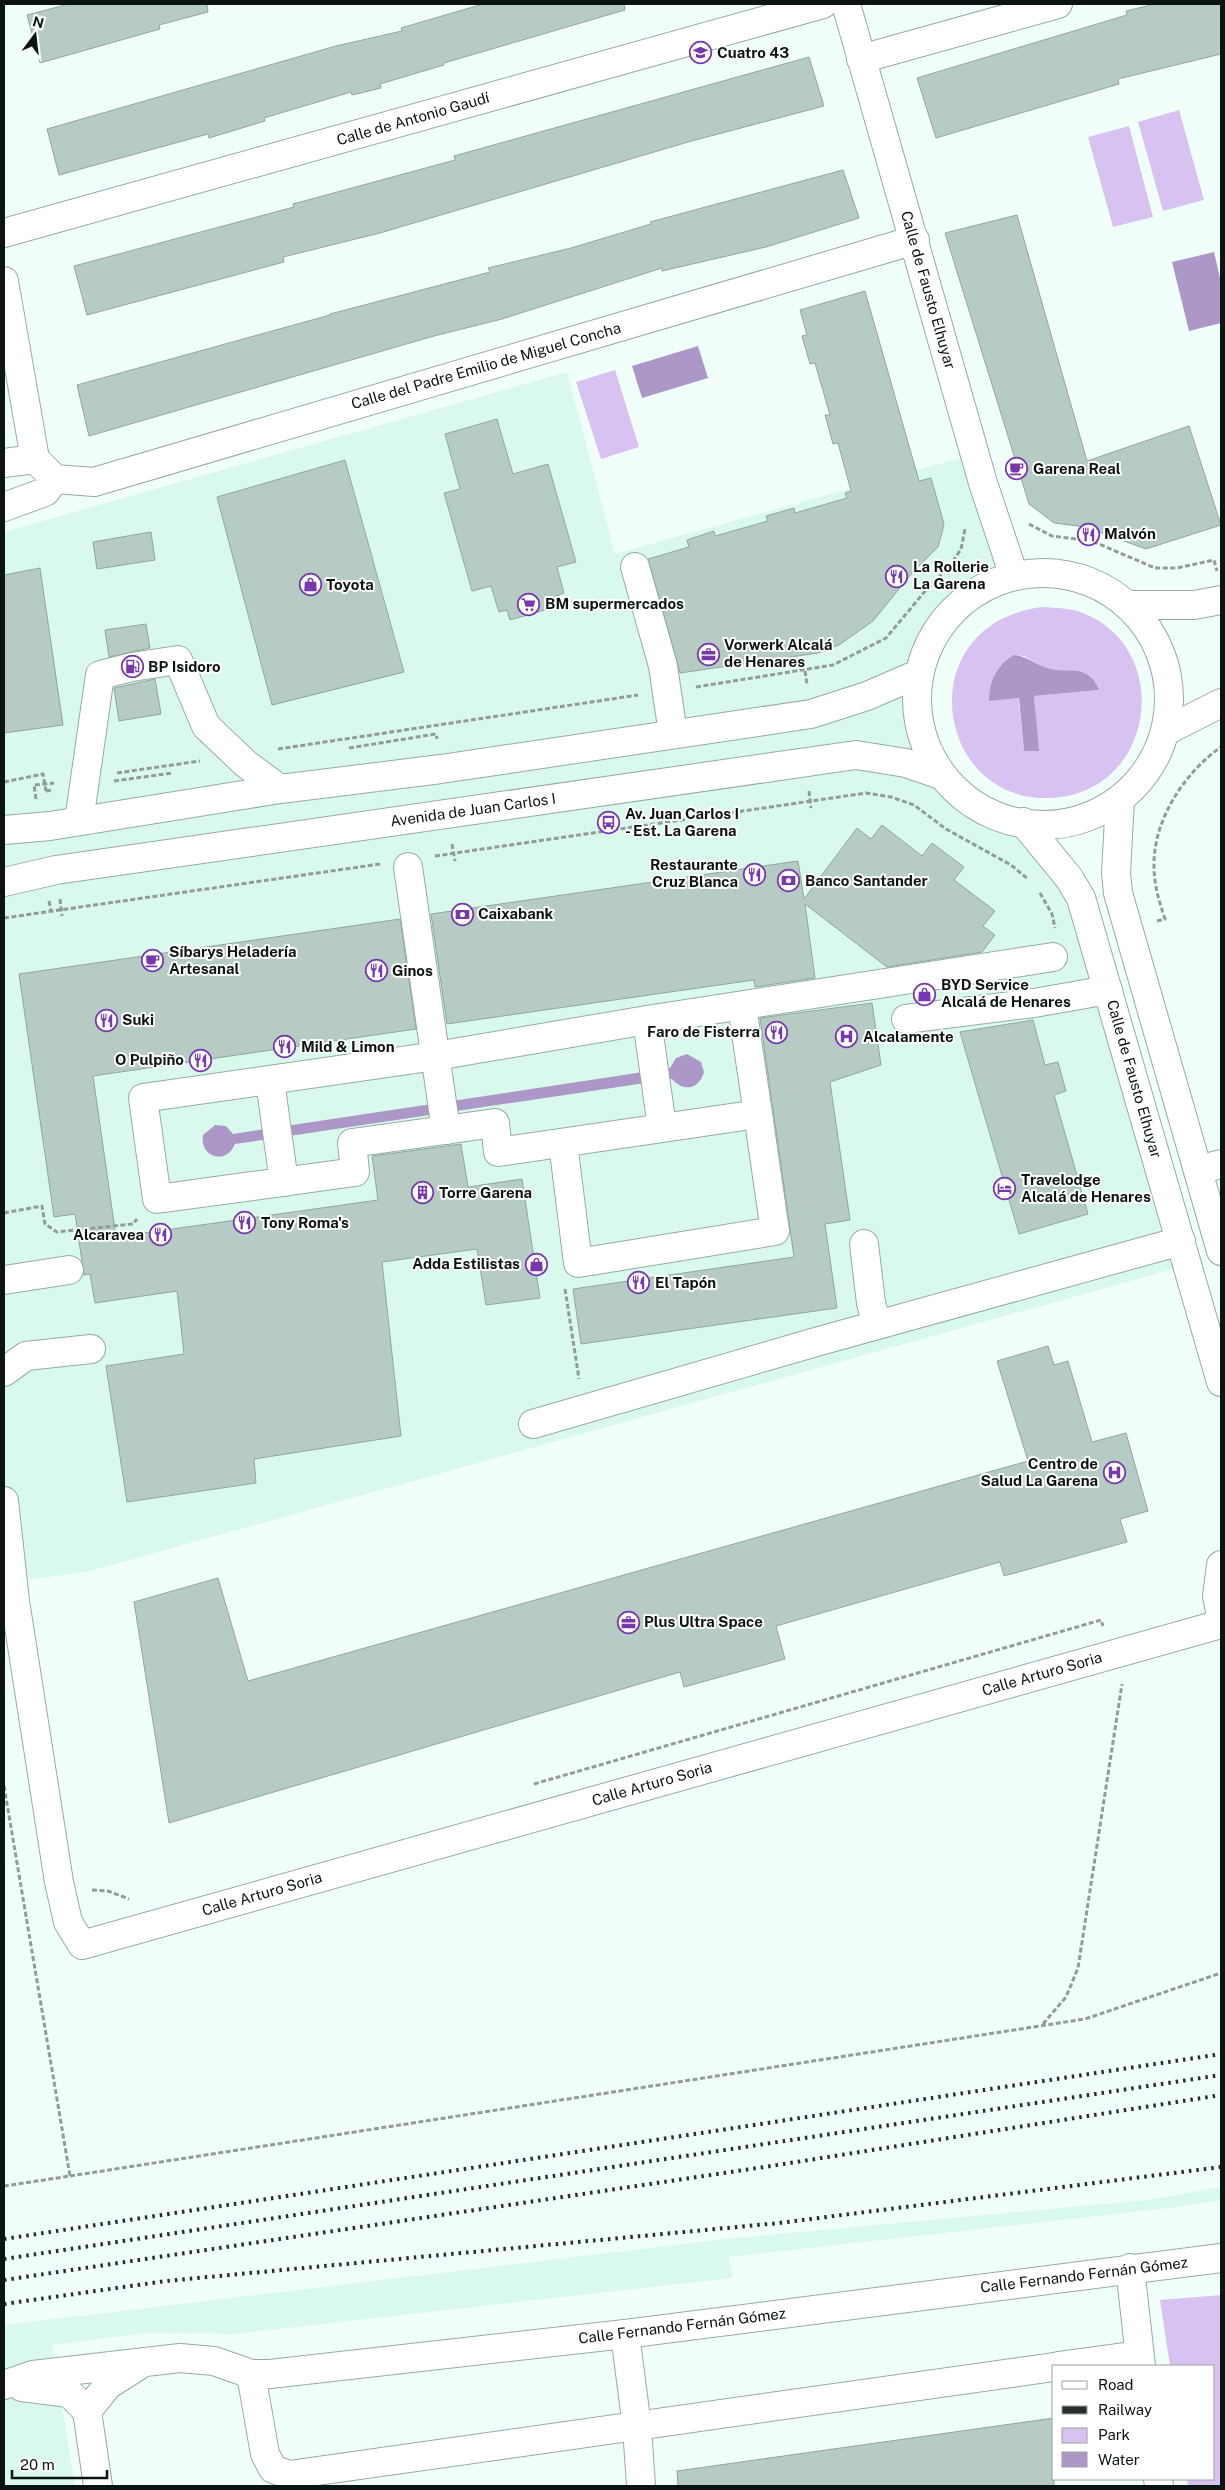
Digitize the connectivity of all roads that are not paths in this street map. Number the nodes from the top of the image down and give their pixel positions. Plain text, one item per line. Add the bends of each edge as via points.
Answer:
1 (823, 4) edge
2 (846, 4) edge
3 (1058, 4) edge
4 (861, 59) junction
5 (4, 234) edge
6 (915, 240) junction
7 (4, 281) edge
8 (35, 459) junction
9 (4, 464) edge
10 (55, 479) junction
11 (4, 507) edge
12 (636, 567) dead end
13 (1014, 576) junction
14 (1221, 600) edge
15 (1127, 606) junction
16 (918, 674) junction
17 (1221, 703) edge
18 (1166, 731) junction
19 (673, 734) junction
20 (941, 775) junction
21 (280, 789) junction
22 (1120, 800) junction
23 (79, 821) junction
24 (1023, 822) junction
25 (4, 830) edge
26 (397, 865) road end
27 (4, 882) edge
28 (1054, 944) road end
29 (1108, 990) junction
30 (742, 1006) junction
31 (919, 1009) dead end
32 (647, 1020) junction
33 (436, 1056) junction
34 (270, 1081) junction
35 (444, 1114) junction
36 (758, 1114) junction
37 (662, 1127) junction
38 (563, 1143) junction
39 (1210, 1167) edge
40 (284, 1182) junction
41 (1181, 1241) junction
42 (864, 1244) dead end
43 (1221, 1251) edge
44 (69, 1270) dead end
45 (4, 1280) edge
46 (877, 1325) junction
47 (91, 1349) dead end
48 (4, 1372) edge
49 (1221, 1382) edge
50 (532, 1424) dead end
51 (4, 1500) edge
52 (1221, 1565) edge
53 (1221, 1617) edge
54 (1221, 1624) edge
55 (1221, 2258) edge
56 (1130, 2268) junction
57 (625, 2334) junction
58 (1140, 2361) edge
59 (144, 2362) junction
60 (1074, 2365) edge
61 (1052, 2367) edge
62 (252, 2374) junction
63 (6, 2384) edge
64 (87, 2411) junction
65 (637, 2427) junction
66 (98, 2486) edge
67 (640, 2486) edge

1 - 5 street, Calle de Antonio Gaudí
2 - 4 street, Calle de Fausto Elhuyar
3 - 4 street
4 - 6 street, Calle de Fausto Elhuyar
6 - 10 street, Calle del Padre Emilio de Miguel Concha via 94,482
6 - 13 street, Calle de Fausto Elhuyar via 987,495
7 - 8 street
8 - 9 street
8 - 10 street
10 - 11 street via 44,492
12 - 19 street via 663,666
13 - 15 street via 1049,573 1083,579 1105,589
13 - 16 street via 980,589 952,611 930,640
14 - 15 street via 1186,605
15 - 18 street via 1160,652 1170,691
16 - 19 street via 867,696 811,714
16 - 20 street via 916,710 924,744
17 - 18 street
18 - 22 street via 1149,769
19 - 21 street via 442,769
20 - 24 street via 969,802 996,816
20 - 27 street, Avenida de Juan Carlos I via 906,764 856,755 46,872
21 - 23 street
21 - 23 street via 206,726 178,660 100,675
22 - 24 street via 1077,819
22 - 39 street via 1118,892
23 - 25 street
24 - 29 street, Calle de Fausto Elhuyar via 1069,878 1081,898
26 - 33 street
28 - 30 street
29 - 31 street via 1034,1003
29 - 41 street, Calle de Fausto Elhuyar
30 - 32 street
30 - 36 street
32 - 33 street
32 - 37 street
33 - 34 street
33 - 35 street
34 - 40 street
34 - 40 street via 143,1098 157,1199
35 - 38 street via 495,1123 498,1152
35 - 40 street via 352,1143 355,1172
36 - 37 street
36 - 38 street via 775,1231 578,1263
37 - 38 street
39 - 43 street
41 - 46 street
41 - 49 street, Calle de Fausto Elhuyar
42 - 46 street via 871,1304
44 - 45 street
46 - 50 street
47 - 48 street via 26,1356
51 - 54 street, Calle Arturo Soria via 15,1601 62,1895 68,1922 82,1945
52 - 53 street via 1216,1596
55 - 56 street, Calle Fernando Fernán Gómez
56 - 57 street, Calle Fernando Fernán Gómez
56 - 58 street
57 - 62 street, Calle Fernando Fernán Gómez
57 - 65 street
58 - 60 street
59 - 62 street, Calle Fernando Fernán Gómez via 180,2358 214,2361
59 - 63 street, Calle Fernando Fernán Gómez via 33,2376
59 - 64 street via 108,2385
61 - 65 street
62 - 65 street via 265,2454 273,2469 289,2475
63 - 64 street via 69,2393
64 - 66 street
65 - 67 street

